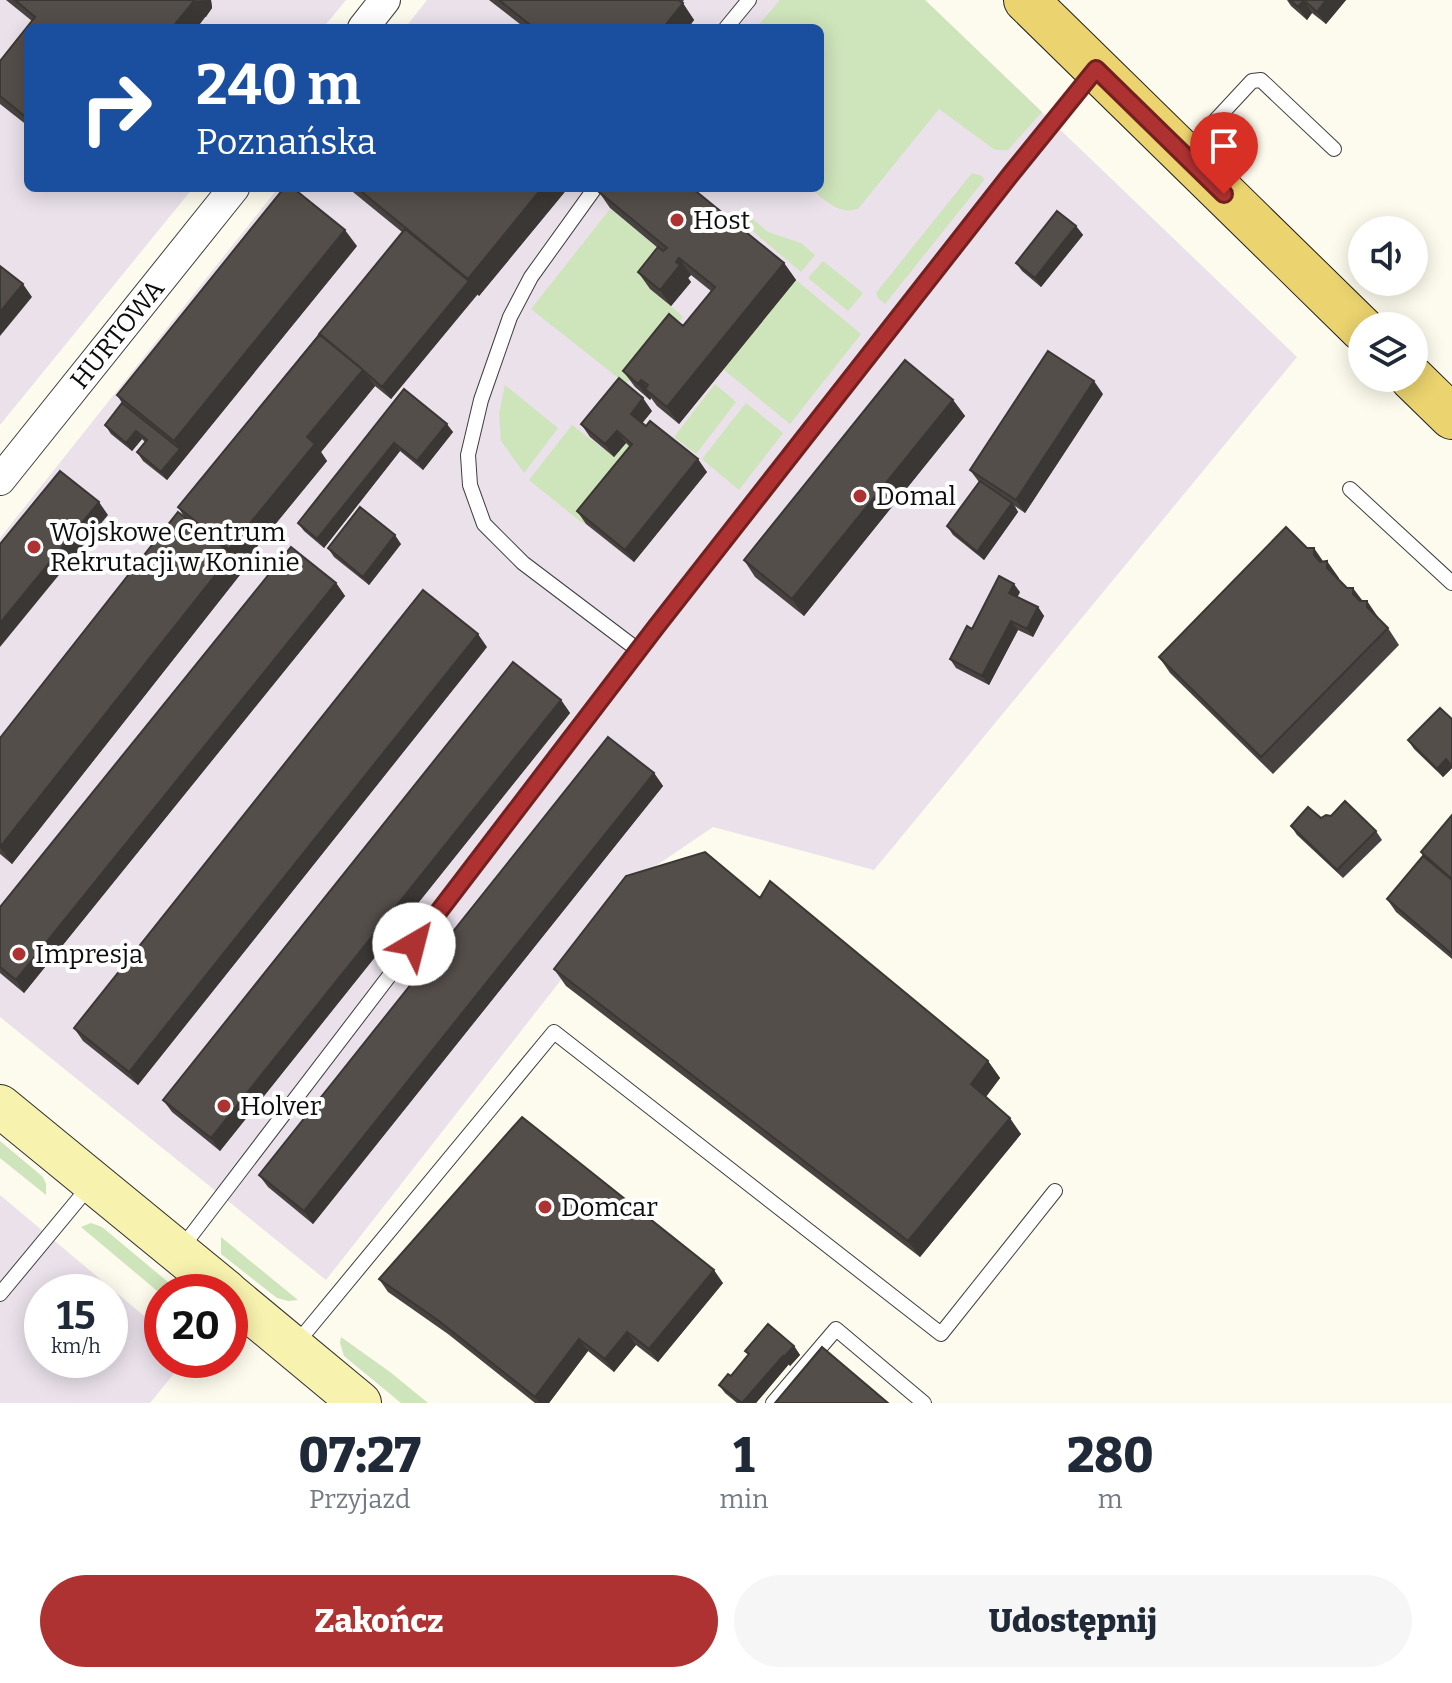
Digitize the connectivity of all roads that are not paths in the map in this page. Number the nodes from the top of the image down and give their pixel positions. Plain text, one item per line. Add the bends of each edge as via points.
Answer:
1 (385, 0) edge
2 (749, 0) edge
3 (1026, 0) edge
4 (366, 24) edge
5 (729, 24) edge
6 (1096, 69) junction
7 (1334, 149) dead end
8 (1184, 154) junction
9 (231, 192) edge
10 (592, 192) edge
11 (1348, 315) edge
12 (1426, 392) edge
13 (1452, 417) edge
14 (0, 480) edge
15 (1350, 489) dead end
16 (1452, 583) edge
17 (638, 650) junction
18 (0, 1106) edge
19 (93, 1182) junction
20 (1055, 1191) dead end
21 (178, 1252) junction
22 (205, 1274) edge
23 (0, 1294) edge
24 (248, 1309) edge
25 (294, 1347) junction
26 (360, 1403) edge
27 (773, 1403) edge
28 (924, 1403) edge

1 - 4 street
2 - 5 lane
3 - 6 main road
6 - 8 main road
6 - 17 lane
7 - 8 lane via 1261,80 1252,81
8 - 11 main road
9 - 14 street, HURTOWA
10 - 17 lane via 531,277 510,317 481,400 468,455 470,485 484,524 523,563
12 - 13 main road
15 - 16 lane
17 - 21 lane
18 - 19 street
19 - 21 street
19 - 23 lane
20 - 25 lane via 941,1334 554,1032
21 - 22 street
24 - 25 street
25 - 26 street
27 - 28 lane via 836,1329

